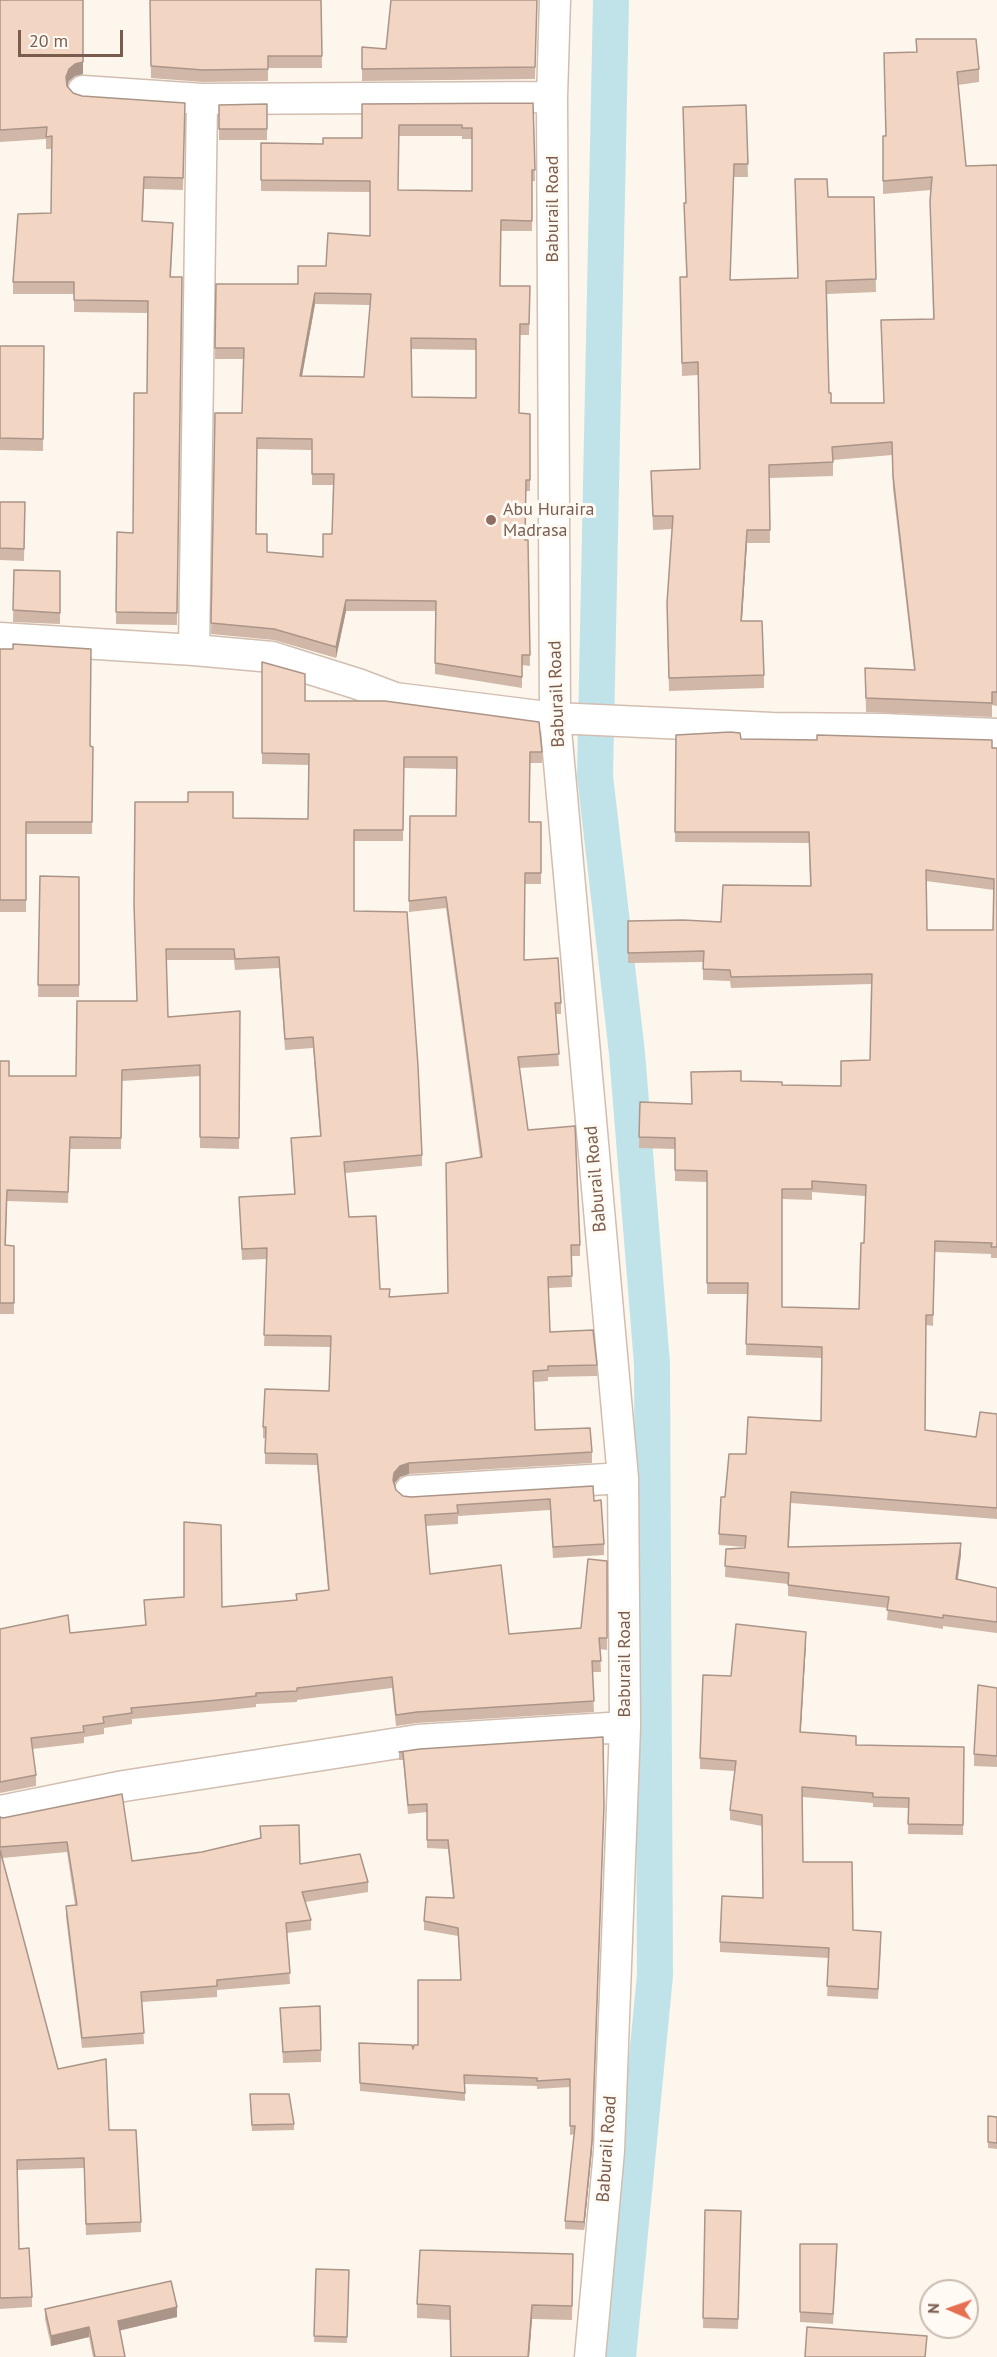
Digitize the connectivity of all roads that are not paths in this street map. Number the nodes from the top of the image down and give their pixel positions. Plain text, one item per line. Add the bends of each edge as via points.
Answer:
1 (555, 0) edge
2 (83, 91) dead end
3 (552, 97) junction
4 (202, 99) junction
5 (0, 638) edge
6 (194, 650) junction
7 (557, 718) junction
8 (997, 734) edge
9 (623, 1478) junction
10 (410, 1491) dead end
11 (625, 1726) junction
12 (0, 1811) edge
13 (590, 2357) edge

1 - 3 street, Baburail Road
2 - 4 street
3 - 4 street
3 - 7 street, Baburail Road
4 - 6 street
5 - 6 street
6 - 7 street via 272,657 395,698
7 - 8 street
7 - 9 street, Baburail Road
9 - 10 street
9 - 11 street, Baburail Road
11 - 12 street via 418,1740 124,1786
11 - 13 street, Baburail Road via 609,2151

